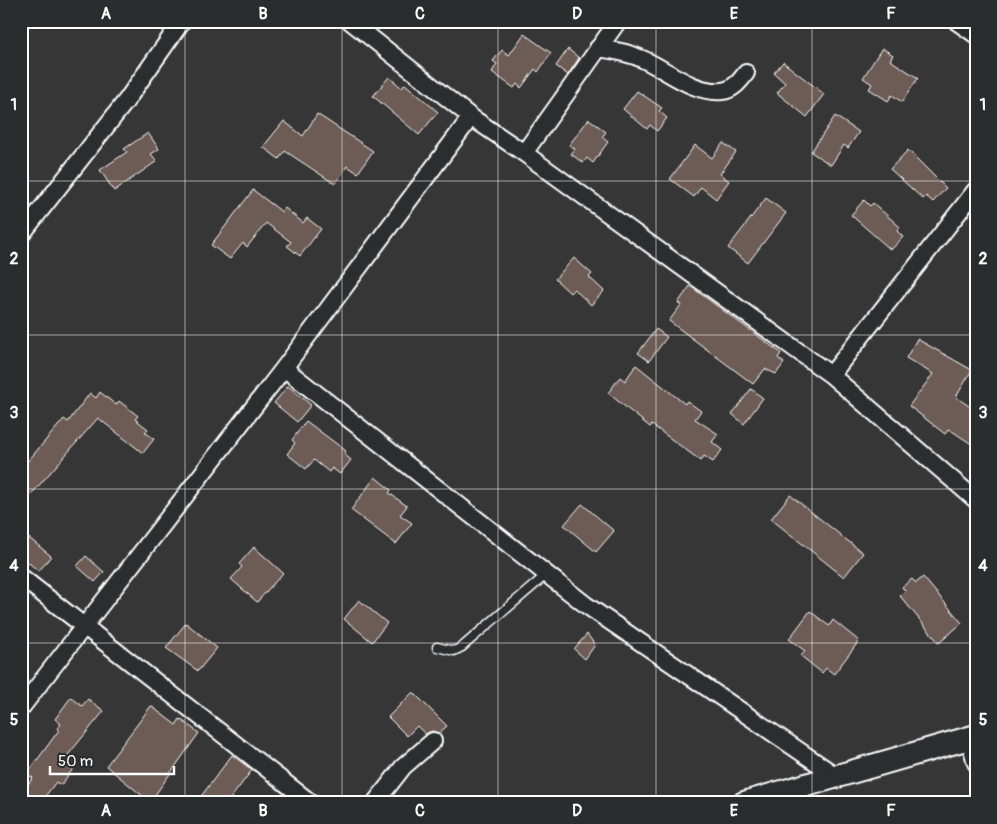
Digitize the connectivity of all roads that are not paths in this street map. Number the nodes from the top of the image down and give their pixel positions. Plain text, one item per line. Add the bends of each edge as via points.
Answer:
1 (182, 21) edge
2 (350, 21) edge
3 (618, 21) edge
4 (956, 21) edge
5 (976, 36) edge
6 (598, 48) junction
7 (746, 73) dead end
8 (471, 117) junction
9 (524, 153) junction
10 (976, 190) edge
11 (21, 235) edge
12 (284, 368) junction
13 (831, 376) junction
14 (976, 500) edge
15 (547, 574) junction
16 (21, 577) edge
17 (86, 626) junction
18 (437, 647) dead end
19 (21, 708) edge
20 (972, 737) edge
21 (433, 742) dead end
22 (976, 763) edge
23 (836, 776) junction
24 (311, 803) edge
25 (375, 803) edge
26 (744, 803) edge

1 - 11 street via 126,101
2 - 8 street
3 - 6 street
4 - 5 street
6 - 7 street via 640,58 705,90 723,91 736,85
6 - 9 street
8 - 9 street
8 - 12 street
9 - 13 street
10 - 13 street
12 - 15 street
12 - 17 street
13 - 14 street
15 - 18 lane via 462,647 454,650
15 - 23 street via 586,605
16 - 17 street
17 - 19 street
17 - 24 street
20 - 22 street
20 - 23 street
21 - 25 street via 403,767
23 - 26 street

